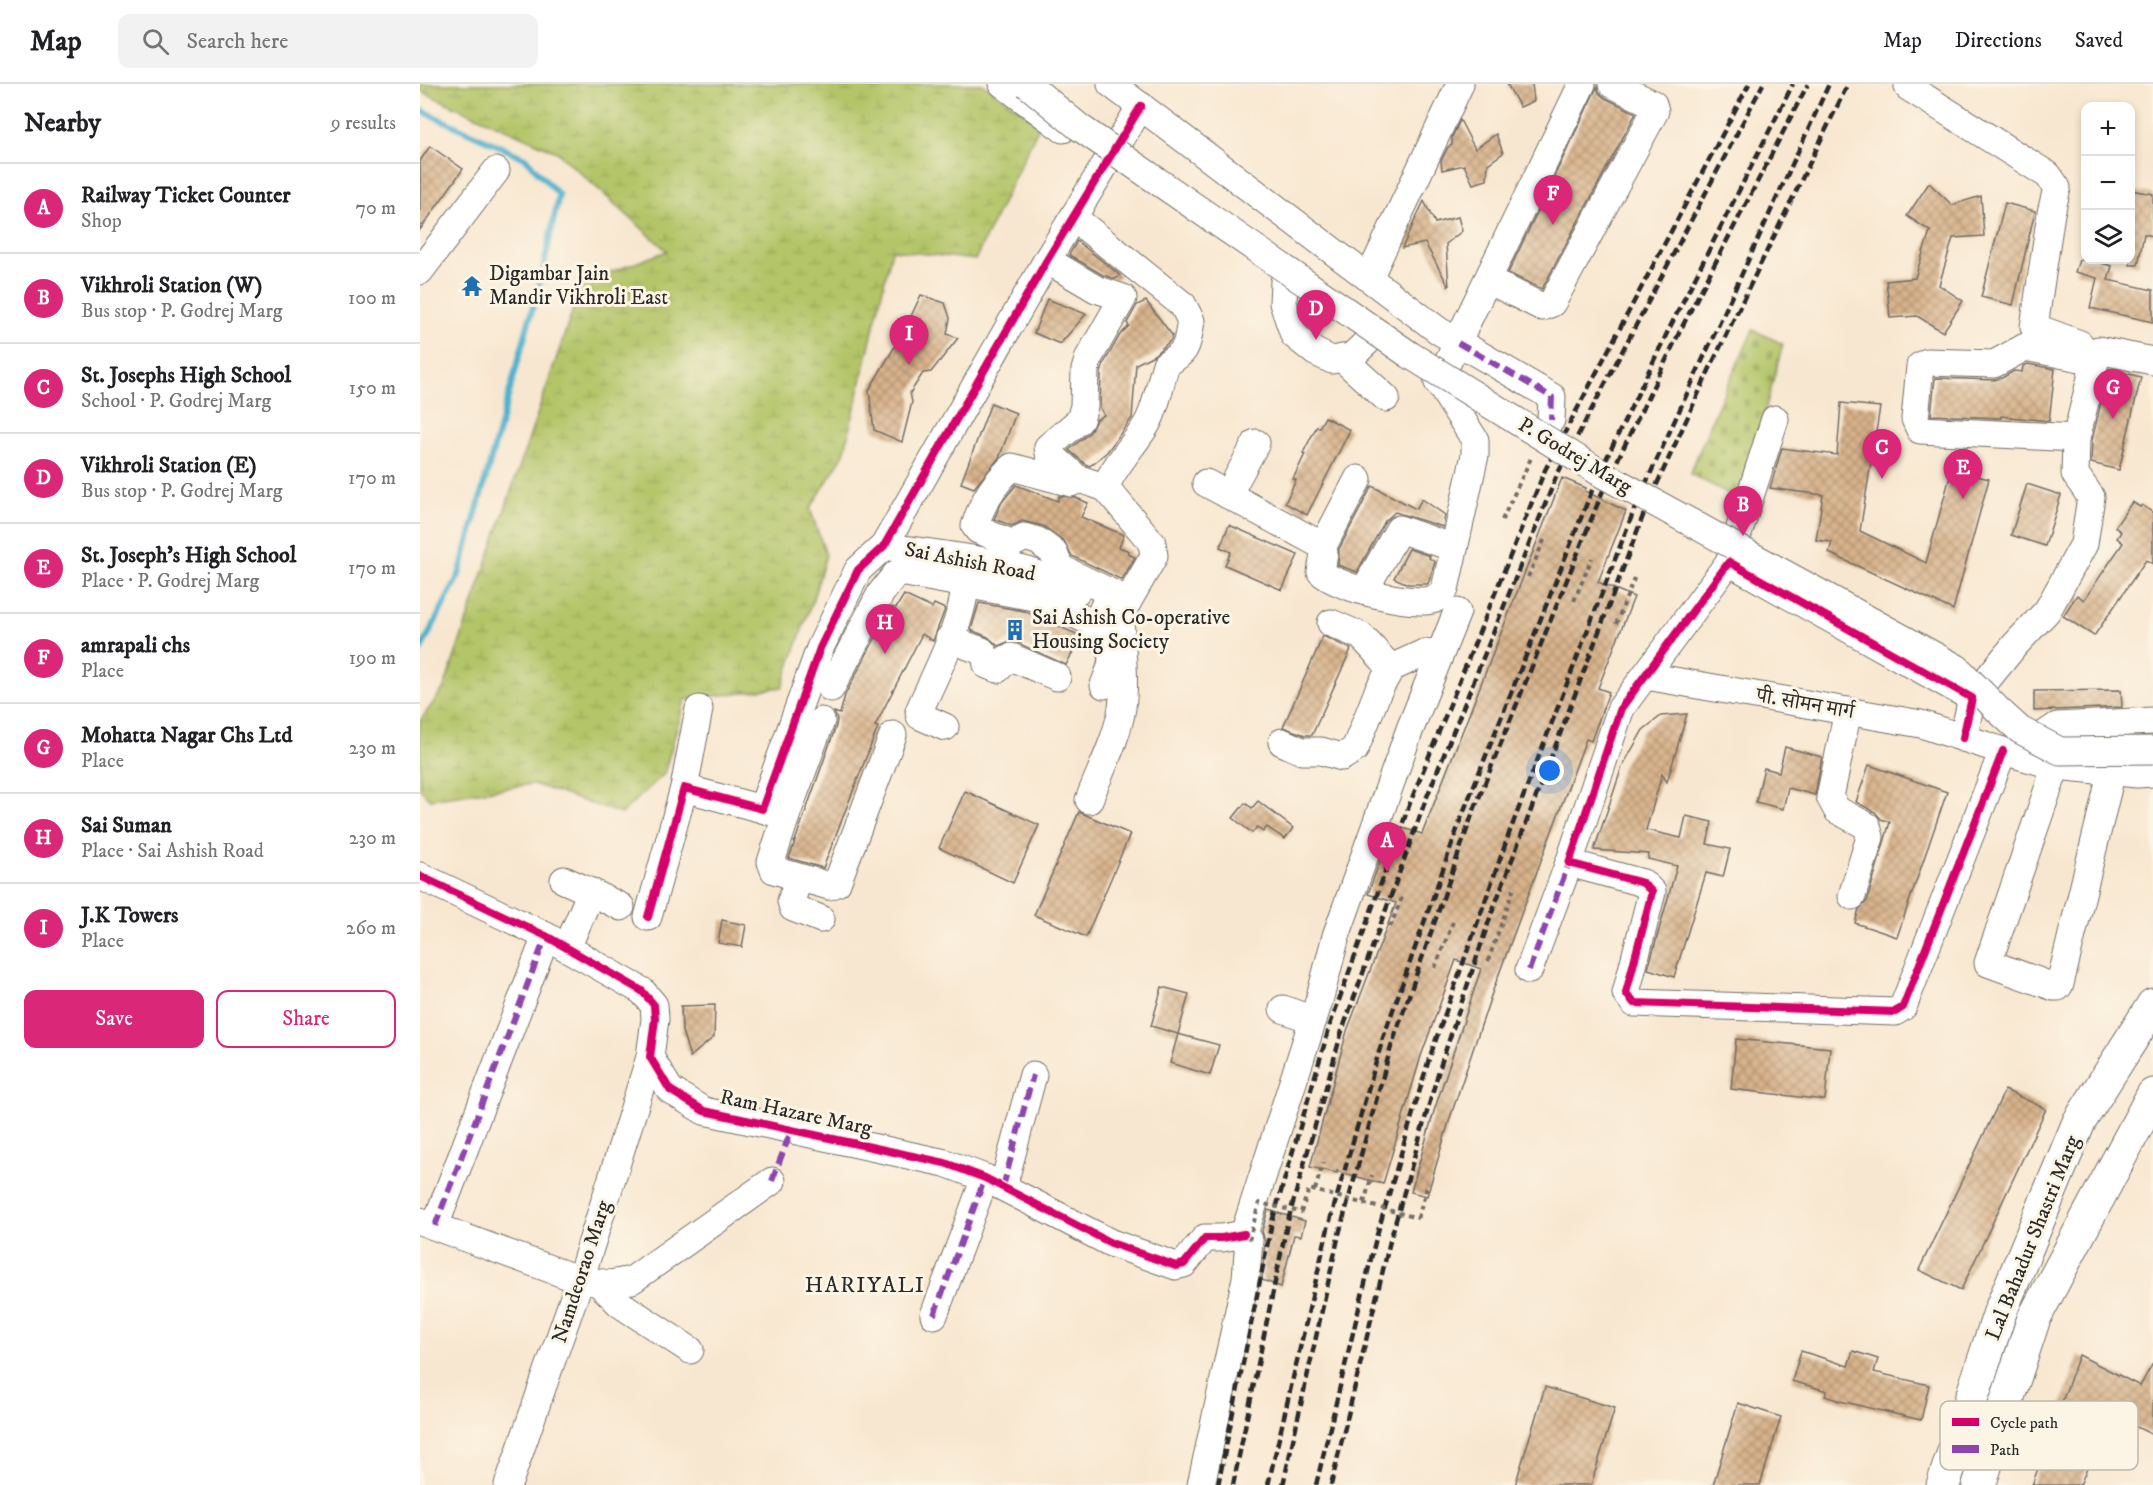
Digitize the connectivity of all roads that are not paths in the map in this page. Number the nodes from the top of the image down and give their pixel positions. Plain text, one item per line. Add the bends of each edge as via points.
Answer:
1 (1003, 84) edge
2 (1027, 84) edge
3 (1111, 84) edge
4 (1460, 84) edge
5 (1582, 84) edge
6 (1612, 84) edge
7 (1910, 84) edge
8 (1141, 106) junction
9 (1107, 162) junction
10 (496, 171) dead end
11 (1066, 246) junction
12 (420, 271) edge
13 (1146, 277) junction
14 (1369, 278) junction
15 (1488, 280) junction
16 (1284, 282) junction
17 (1124, 298) junction
18 (1368, 341) junction
19 (1458, 343) junction
20 (2096, 356) junction
21 (1342, 358) junction
22 (2153, 361) edge
23 (1438, 382) junction
24 (1386, 398) dead end
25 (1775, 419) dead end
26 (1551, 420) dead end
27 (2076, 438) junction
28 (1256, 443) dead end
29 (1080, 478) junction
30 (1358, 479) dead end
31 (1106, 488) junction
32 (1323, 546) junction
33 (1454, 548) junction
34 (897, 556) junction
35 (1729, 562) junction
36 (968, 572) junction
37 (1364, 591) junction
38 (1109, 610) junction
39 (1457, 612) dead end
40 (1331, 623) dead end
41 (949, 639) junction
42 (1441, 652) junction
43 (1391, 668) junction
44 (1646, 676) junction
45 (1057, 677) dead end
46 (1104, 686) dead end
47 (831, 688) dead end
48 (1972, 698) junction
49 (699, 709) dead end
50 (1848, 711) junction
51 (821, 721) dead end
52 (2153, 721) edge
53 (945, 727) dead end
54 (893, 735) dead end
55 (1963, 738) junction
56 (1282, 742) dead end
57 (2153, 750) edge
58 (2003, 751) junction
59 (2056, 766) junction
60 (2112, 771) junction
61 (2153, 773) edge
62 (684, 789) junction
63 (1089, 800) dead end
64 (774, 812) junction
65 (1569, 863) junction
66 (788, 872) junction
67 (420, 876) edge
68 (564, 880) dead end
69 (591, 892) junction
70 (1852, 896) dead end
71 (621, 907) dead end
72 (648, 917) dead end
73 (821, 919) dead end
74 (557, 942) junction
75 (1529, 970) dead end
76 (2153, 1005) edge
77 (1283, 1009) dead end
78 (1312, 1020) junction
79 (650, 1057) junction
80 (1033, 1075) dead end
81 (2153, 1095) edge
82 (771, 1181) dead end
83 (994, 1182) junction
84 (427, 1224) edge
85 (1247, 1237) junction
86 (590, 1281) junction
87 (934, 1315) dead end
88 (690, 1350) dead end
89 (1971, 1401) edge
90 (2007, 1401) edge
91 (1948, 1470) edge
92 (1984, 1470) edge
93 (508, 1485) edge
94 (1201, 1485) edge
95 (1943, 1485) edge
96 (1979, 1485) edge

1 - 9 street
2 - 57 street, P. Godrej Marg, bridge via 1079,127 1410,355 1604,475 1957,668 2020,730 2060,751
3 - 8 street
4 - 14 street
5 - 15 street
6 - 15 street via 1653,104 1655,111 1552,303 1542,308
7 - 20 street via 1908,87 2048,175 2057,188 2034,327
8 - 9 street
8 - 14 street
9 - 11 street
9 - 16 street
10 - 12 street
11 - 13 street
11 - 17 street via 1096,289
11 - 34 street
13 - 17 street
13 - 31 street via 1183,305 1191,321 1190,329 1182,354 1166,364 1150,419 1107,479
14 - 19 street
15 - 19 street
16 - 18 street
16 - 21 street via 1283,303 1294,335 1315,352 1332,360
17 - 29 street via 1089,357 1080,420 1048,447 1049,453
18 - 21 street via 1351,357
18 - 23 street via 1427,381
19 - 23 street
19 - 26 street via 1552,397
20 - 22 street
20 - 27 street
20 - 27 street via 2025,347 1994,364 1927,362 1920,366 1915,419 1920,430
21 - 24 street
23 - 33 street via 1475,440
25 - 35 street
27 - 48 street via 2075,474 2091,497 2084,544 2048,611
28 - 32 street via 1217,489
29 - 31 street
29 - 38 street via 1071,483 1012,467 989,492 975,526 1008,542 1024,537 1038,541 1054,554 1060,568
30 - 32 street
31 - 38 street via 1152,543 1154,556
32 - 37 street via 1321,572 1327,578
33 - 37 street via 1445,589 1434,599 1408,600
33 - 37 street via 1403,520
34 - 36 street, Sai Ashish Road
34 - 47 street via 896,574 881,593
34 - 64 street via 858,570 820,648
35 - 44 street
35 - 48 street
36 - 38 street, Sai Ashish Road via 993,562 1054,579
36 - 41 street via 964,598
38 - 46 street via 1095,628 1111,654 1112,666
38 - 63 street via 1123,691 1122,709
39 - 42 street
40 - 43 street via 1361,636
41 - 45 street via 982,651 987,665 998,669 1011,657
41 - 53 street via 920,711 920,716
42 - 43 street via 1424,652
42 - 78 street via 1336,936
43 - 56 street via 1355,749 1342,757 1302,751
44 - 50 street, पी. सोमन मार्ग
44 - 65 street via 1621,708
48 - 55 street
49 - 62 street
50 - 55 street, पी. सोमन मार्ग via 1921,724
50 - 70 street via 1830,797 1837,810 1867,826 1870,837
51 - 64 street
52 - 58 street via 2057,726 2032,743
54 - 66 street via 837,883 829,886
55 - 58 street, पी. सोमन मार्ग
58 - 59 street
58 - 65 street via 1903,1007 1895,1012 1634,1003 1626,993 1652,892 1643,883
59 - 60 street
59 - 60 street via 1988,963 2054,987 2060,984
60 - 61 street
62 - 64 street
62 - 72 street
64 - 66 street via 771,862 774,870
65 - 75 street
66 - 73 street via 793,908
67 - 74 street
68 - 69 street
69 - 71 street
69 - 74 street
74 - 79 street via 642,991 654,1005 656,1020
74 - 84 street
76 - 89 main road, Lal Bahadur Shastri Marg via 2079,1122 2000,1312
77 - 78 street
78 - 85 street
79 - 83 street, Ram Hazare Marg via 670,1090 704,1111 945,1163
79 - 86 street, Namdeorao Marg
80 - 83 street
81 - 90 main road, Lal Bahadur Shastri Marg via 2034,1318
82 - 86 street via 632,1280 610,1284
83 - 85 street, Ram Hazare Marg via 1111,1243 1176,1266 1184,1264 1205,1238
83 - 87 street
84 - 86 street
85 - 94 street via 1246,1278
86 - 88 street
86 - 93 street, Namdeorao Marg
91 - 95 main road, Lal Bahadur Shastri Marg
92 - 96 main road, Lal Bahadur Shastri Marg

